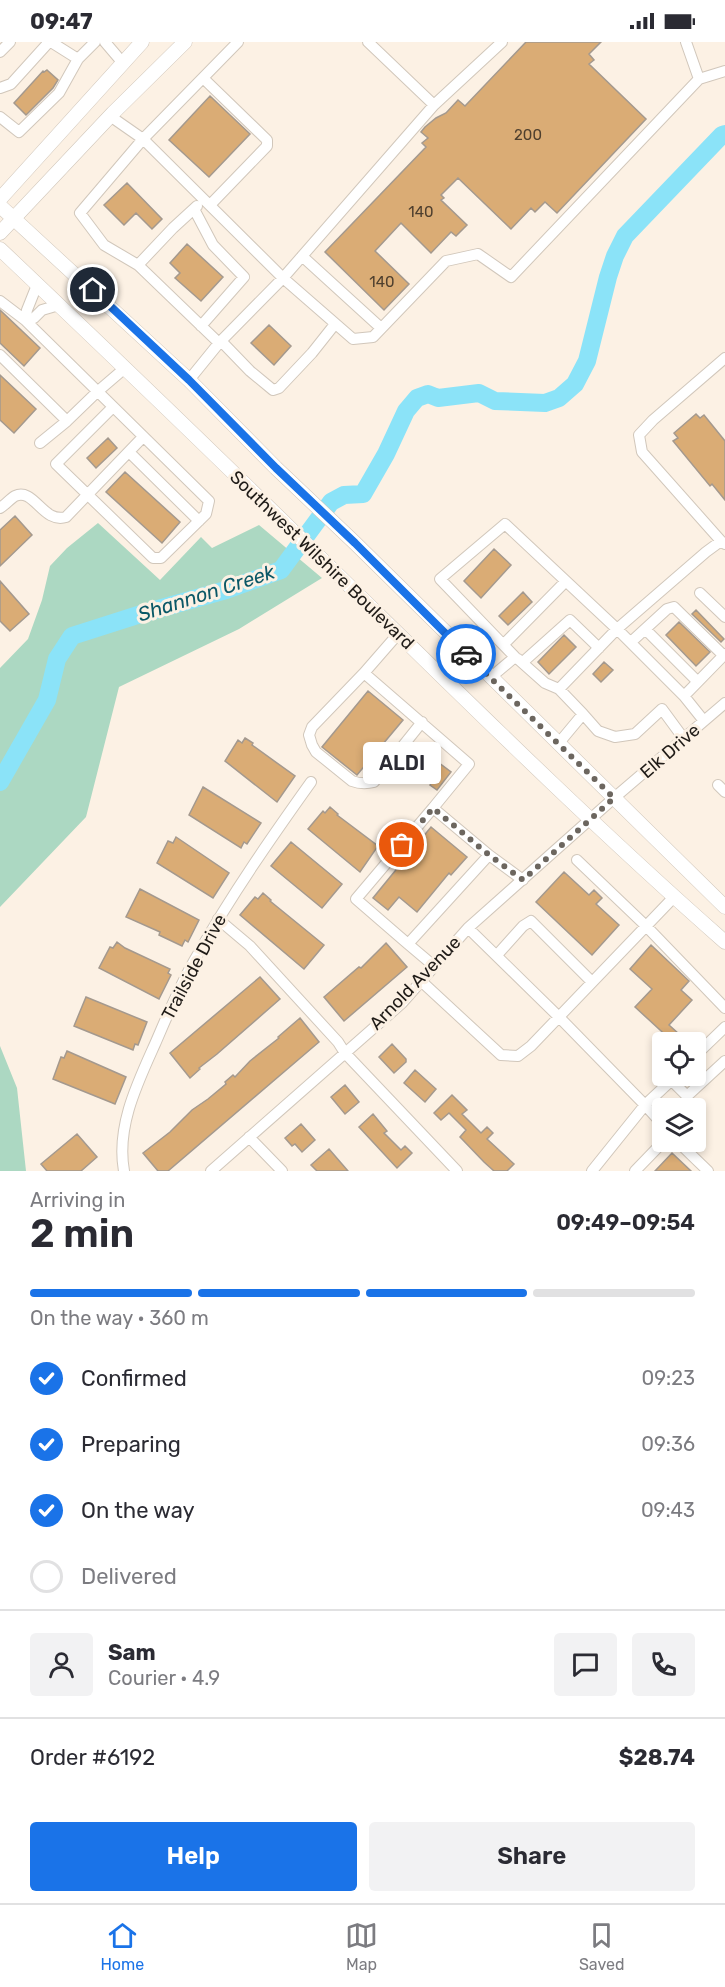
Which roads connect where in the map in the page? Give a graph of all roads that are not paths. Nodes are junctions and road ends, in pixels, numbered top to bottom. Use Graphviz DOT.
graph roads {
  1 [pos="10,42"];
  2 [pos="50,42"];
  3 [pos="95,42"];
  4 [pos="105,42"];
  5 [pos="142,42"];
  6 [pos="185,42"];
  7 [pos="238,42"];
  8 [pos="368,42"];
  9 [pos="502,42"];
  10 [pos="687,42"];
  11 [pos="0,52"];
  12 [pos="78,58"];
  13 [pos="122,62"];
  14 [pos="725,71"];
  15 [pos="203,78"];
  16 [pos="699,79"];
  17 [pos="0,88"];
  18 [pos="434,105"];
  19 [pos="110,116"];
  20 [pos="0,117"];
  21 [pos="143,139"];
  22 [pos="0,199"];
  23 [pos="207,202"];
  24 [pos="0,206"];
  25 [pos="194,209"];
  26 [pos="15,219"];
  27 [pos="0,233"];
  28 [pos="0,249"];
  29 [pos="302,256"];
  30 [pos="138,265"];
  31 [pos="283,278"];
  32 [pos="37,285"];
  33 [pos="0,301"];
  34 [pos="59,305"];
  35 [pos="25,320"];
  36 [pos="335,324"];
  37 [pos="201,326"];
  38 [pos="381,328"];
  39 [pos="220,342"];
  40 [pos="0,355"];
  41 [pos="725,358"];
  42 [pos="125,368"];
  43 [pos="189,380"];
  44 [pos="97,392"];
  45 [pos="113,407"];
  46 [pos="67,421"];
  47 [pos="143,437"];
  48 [pos="40,443"];
  49 [pos="129,452"];
  50 [pos="89,496"];
  51 [pos="0,508"];
  52 [pos="200,521"];
  53 [pos="723,543"];
  54 [pos="566,581"];
  55 [pos="700,593"];
  56 [pos="725,616"];
  57 [pos="645,628"];
  58 [pos="617,629"];
  59 [pos="398,634"];
  60 [pos="631,642"];
  61 [pos="504,644"];
  62 [pos="599,648"];
  63 [pos="724,655"];
  64 [pos="519,660"];
  65 [pos="364,673"];
  66 [pos="490,678"];
  67 [pos="697,681"];
  68 [pos="559,689"];
  69 [pos="684,696"];
  70 [pos="725,703"];
  71 [pos="583,714"];
  72 [pos="704,721"];
  73 [pos="422,722"];
  74 [pos="684,739"];
  75 [pos="558,744"];
  76 [pos="310,782"];
  77 [pos="614,798"];
  78 [pos="433,808"];
  79 [pos="592,819"];
  80 [pos="489,855"];
  81 [pos="577,860"];
  82 [pos="523,880"];
  83 [pos="674,897"];
  84 [pos="725,907"];
  85 [pos="218,920"];
  86 [pos="646,926"];
  87 [pos="468,928"];
  88 [pos="725,942"];
  89 [pos="408,944"];
  90 [pos="497,955"];
  91 [pos="434,966"];
  92 [pos="421,981"];
  93 [pos="592,982"];
  94 [pos="725,1008"];
  95 [pos="558,1016"];
  96 [pos="725,1027"];
  97 [pos="706,1045"];
  98 [pos="345,1053"];
  99 [pos="725,1061"];
  100 [pos="706,1078"];
  101 [pos="665,1086"];
  102 [pos="679,1086"];
  103 [pos="698,1086"];
  104 [pos="645,1105"];
  105 [pos="652,1113"];
  106 [pos="249,1137"];
  107 [pos="653,1152"];
  108 [pos="688,1152"];
  109 [pos="124,1171"];
  110 [pos="211,1171"];
  111 [pos="282,1171"];
  112 [pos="457,1171"];
  113 [pos="592,1171"];
  114 [pos="634,1171"];
  115 [pos="708,1171"];
  1 -- 11 [label="street"];
  2 -- 12 [label="street"];
  2 -- 17 [label="street"];
  3 -- 12 [label="street"];
  4 -- 13 [label="street"];
  5 -- 13 [label="main road"];
  6 -- 19 [label="main road"];
  7 -- 15 [label="street"];
  8 -- 18 [label="street"];
  9 -- 18 [label="street"];
  10 -- 16 [label="street"];
  12 -- 20 [label="street"];
  13 -- 22 [label="main road"];
  14 -- 16 [label="street"];
  15 -- 21 [label="street"];
  15 -- 23 [label="street"];
  16 -- 38 [label="street"];
  18 -- 29 [label="street"];
  19 -- 21 [label="street"];
  19 -- 26 [label="main road"];
  21 -- 23 [label="street"];
  21 -- 30 [label="street"];
  23 -- 25 [label="street"];
  23 -- 31 [label="street"];
  24 -- 26 [label="main road, Southwest Wilshire Boulevard"];
  25 -- 30 [label="street"];
  25 -- 37 [label="street"];
  26 -- 27 [label="main road"];
  26 -- 43 [label="main road, Southwest Wilshire Boulevard"];
  28 -- 32 [label="main road, Southwest Wilshire Boulevard"];
  29 -- 31 [label="street"];
  29 -- 38 [label="street"];
  30 -- 37 [label="street"];
  31 -- 36 [label="street"];
  31 -- 39 [label="street"];
  32 -- 34 [label="main road, Southwest Wilshire Boulevard"];
  32 -- 35 [label="street"];
  33 -- 35 [label="street"];
  34 -- 35 [label="street"];
  34 -- 42 [label="main road, Southwest Wilshire Boulevard"];
  35 -- 44 [label="street"];
  36 -- 38 [label="street"];
  36 -- 39 [label="street"];
  37 -- 39 [label="street"];
  39 -- 43 [label="street"];
  40 -- 46 [label="street"];
  41 -- 53 [label="street"];
  42 -- 44 [label="street"];
  42 -- 59 [label="main road, Southwest Wilshire Boulevard"];
  43 -- 66 [label="main road, Southwest Wilshire Boulevard"];
  44 -- 45 [label="street"];
  44 -- 46 [label="street"];
  45 -- 47 [label="street"];
  45 -- 50 [label="street"];
  46 -- 48 [label="street"];
  47 -- 49 [label="street"];
  47 -- 52 [label="street"];
  49 -- 50 [label="street"];
  49 -- 52 [label="street"];
  50 -- 51 [label="street"];
  50 -- 52 [label="street"];
  53 -- 58 [label="street"];
  54 -- 58 [label="street"];
  54 -- 61 [label="street"];
  54 -- 61 [label="street"];
  55 -- 56 [label="street"];
  57 -- 60 [label="street"];
  57 -- 63 [label="street"];
  57 -- 67 [label="street"];
  58 -- 60 [label="street"];
  58 -- 62 [label="street"];
  59 -- 65 [label="street"];
  59 -- 79 [label="main road, Southwest Wilshire Boulevard"];
  60 -- 69 [label="street"];
  61 -- 64 [label="street"];
  62 -- 64 [label="street"];
  62 -- 68 [label="street"];
  63 -- 67 [label="street"];
  64 -- 66 [label="street"];
  64 -- 68 [label="street"];
  65 -- 73 [label="street"];
  65 -- 73 [label="street"];
  66 -- 75 [label="main road, Southwest Wilshire Boulevard"];
  67 -- 69 [label="street"];
  68 -- 71 [label="street"];
  69 -- 72 [label="street"];
  70 -- 72 [label="street, Elk Drive"];
  71 -- 74 [label="street"];
  71 -- 75 [label="street"];
  72 -- 74 [label="street, Elk Drive"];
  73 -- 78 [label="street"];
  74 -- 77 [label="street, Elk Drive"];
  75 -- 77 [label="main road, Southwest Wilshire Boulevard"];
  76 -- 85 [label="street, Trailside Drive"];
  77 -- 79 [label="street, Elk Drive"];
  77 -- 84 [label="main road, Southwest Wilshire Boulevard"];
  78 -- 80 [label="street"];
  78 -- 89 [label="street"];
  79 -- 82 [label="street, Arnold Avenue"];
  79 -- 83 [label="main road, Southwest Wilshire Boulevard"];
  80 -- 82 [label="street"];
  80 -- 89 [label="street"];
  81 -- 86 [label="street"];
  82 -- 87 [label="street, Arnold Avenue"];
  83 -- 86 [label="street"];
  83 -- 88 [label="main road, Southwest Wilshire Boulevard"];
  85 -- 98 [label="street"];
  85 -- 109 [label="street, Trailside Drive"];
  86 -- 93 [label="street"];
  86 -- 94 [label="street"];
  87 -- 90 [label="street"];
  87 -- 91 [label="street, Arnold Avenue"];
  89 -- 91 [label="street"];
  90 -- 93 [label="street"];
  90 -- 95 [label="street"];
  91 -- 92 [label="street, Arnold Avenue"];
  92 -- 95 [label="street"];
  92 -- 98 [label="street, Arnold Avenue"];
  93 -- 95 [label="street"];
  95 -- 104 [label="street"];
  96 -- 97 [label="street"];
  98 -- 106 [label="street, Arnold Avenue"];
  98 -- 112 [label="street"];
  99 -- 100 [label="street"];
  101 -- 104 [label="street"];
  102 -- 103 [label="street"];
  104 -- 105 [label="street"];
  104 -- 113 [label="street"];
  106 -- 110 [label="street, Arnold Avenue"];
  106 -- 111 [label="street"];
  107 -- 114 [label="street"];
  108 -- 115 [label="street"];
}
